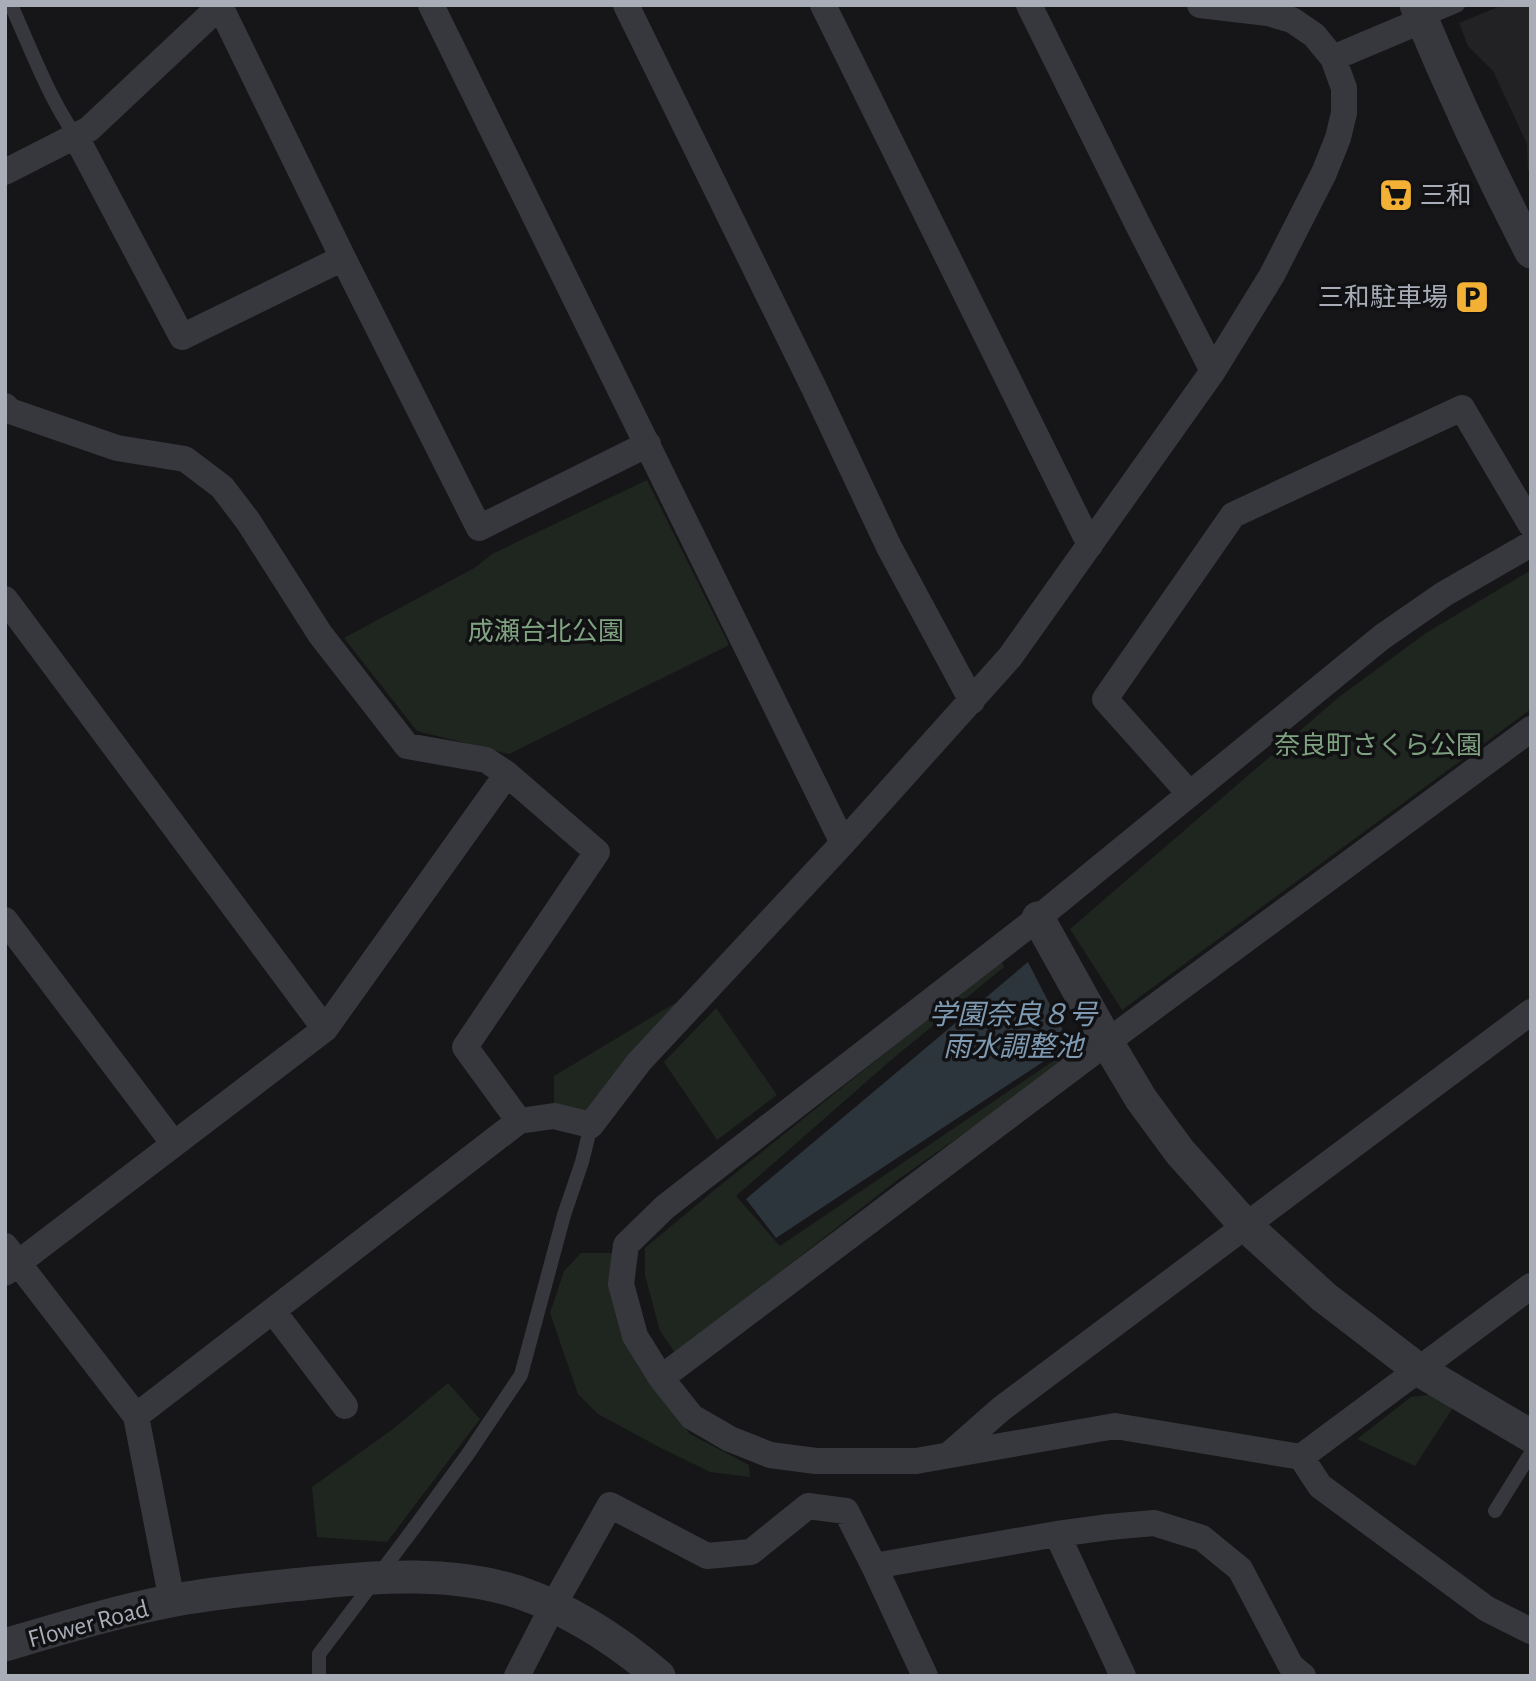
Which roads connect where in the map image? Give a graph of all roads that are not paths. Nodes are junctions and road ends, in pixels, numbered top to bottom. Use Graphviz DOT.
graph roads {
  1 [pos="11,5"];
  2 [pos="431,5"];
  3 [pos="626,5"];
  4 [pos="823,5"];
  5 [pos="1030,5"];
  6 [pos="1200,5"];
  7 [pos="1458,5"];
  8 [pos="215,8"];
  9 [pos="1420,13"];
  10 [pos="1334,58"];
  11 [pos="75,135"];
  12 [pos="5,172"];
  13 [pos="1531,252"];
  14 [pos="343,258"];
  15 [pos="1213,371"];
  16 [pos="7,410"];
  17 [pos="648,444"];
  18 [pos="1531,525"];
  19 [pos="1531,544"];
  20 [pos="1090,545"];
  21 [pos="5,599"];
  22 [pos="972,701"];
  23 [pos="1531,729"];
  24 [pos="508,774"];
  25 [pos="1189,793"];
  26 [pos="843,842"];
  27 [pos="1038,918"];
  28 [pos="5,920"];
  29 [pos="1531,1012"];
  30 [pos="325,1029"];
  31 [pos="1107,1042"];
  32 [pos="519,1121"];
  33 [pos="591,1125"];
  34 [pos="174,1144"];
  35 [pos="1246,1226"];
  36 [pos="9,1261"];
  37 [pos="1531,1286"];
  38 [pos="273,1311"];
  39 [pos="1419,1370"];
  40 [pos="661,1378"];
  41 [pos="345,1406"];
  42 [pos="136,1416"];
  43 [pos="1531,1436"];
  44 [pos="1531,1453"];
  45 [pos="950,1454"];
  46 [pos="1301,1457"];
  47 [pos="1495,1511"];
  48 [pos="1057,1534"];
  49 [pos="874,1566"];
  50 [pos="172,1601"];
  51 [pos="553,1606"];
  52 [pos="1531,1631"];
  53 [pos="5,1645"];
  54 [pos="319,1676"];
  55 [pos="517,1676"];
  56 [pos="659,1676"];
  57 [pos="925,1676"];
  58 [pos="1123,1676"];
  59 [pos="1303,1676"];
  1 -- 11 [label="lane"];
  2 -- 17 [label="street"];
  3 -- 22 [label="street"];
  4 -- 20 [label="street"];
  5 -- 15 [label="street"];
  6 -- 10 [label="street"];
  7 -- 9 [label="lane"];
  8 -- 11 [label="street"];
  8 -- 14 [label="street"];
  9 -- 10 [label="street"];
  9 -- 13 [label="street"];
  10 -- 15 [label="street"];
  11 -- 12 [label="street"];
  11 -- 14 [label="street"];
  14 -- 17 [label="street"];
  15 -- 20 [label="street"];
  16 -- 24 [label="street"];
  17 -- 26 [label="street"];
  18 -- 25 [label="street"];
  19 -- 25 [label="street"];
  20 -- 22 [label="street"];
  21 -- 30 [label="street"];
  22 -- 26 [label="street"];
  23 -- 31 [label="street"];
  24 -- 30 [label="street"];
  24 -- 32 [label="street"];
  25 -- 27 [label="street"];
  26 -- 33 [label="street"];
  27 -- 31 [label="street"];
  27 -- 40 [label="street"];
  28 -- 34 [label="street"];
  29 -- 35 [label="street"];
  30 -- 34 [label="street"];
  31 -- 35 [label="street"];
  31 -- 40 [label="street"];
  32 -- 33 [label="street"];
  32 -- 38 [label="street"];
  33 -- 54 [label="lane, bridge"];
  34 -- 36 [label="street"];
  35 -- 39 [label="street"];
  35 -- 45 [label="street"];
  36 -- 42 [label="street"];
  37 -- 39 [label="street"];
  38 -- 41 [label="street"];
  38 -- 42 [label="street"];
  39 -- 43 [label="street"];
  39 -- 46 [label="street"];
  40 -- 45 [label="street"];
  42 -- 50 [label="street"];
  44 -- 47 [label="lane"];
  45 -- 46 [label="street"];
  46 -- 52 [label="street"];
  48 -- 49 [label="street"];
  48 -- 58 [label="street"];
  48 -- 59 [label="street"];
  49 -- 51 [label="street"];
  49 -- 57 [label="street"];
  50 -- 51 [label="street, Flower Road"];
  50 -- 53 [label="street, Flower Road"];
  51 -- 55 [label="street"];
  51 -- 56 [label="street, Flower Road"];
}
